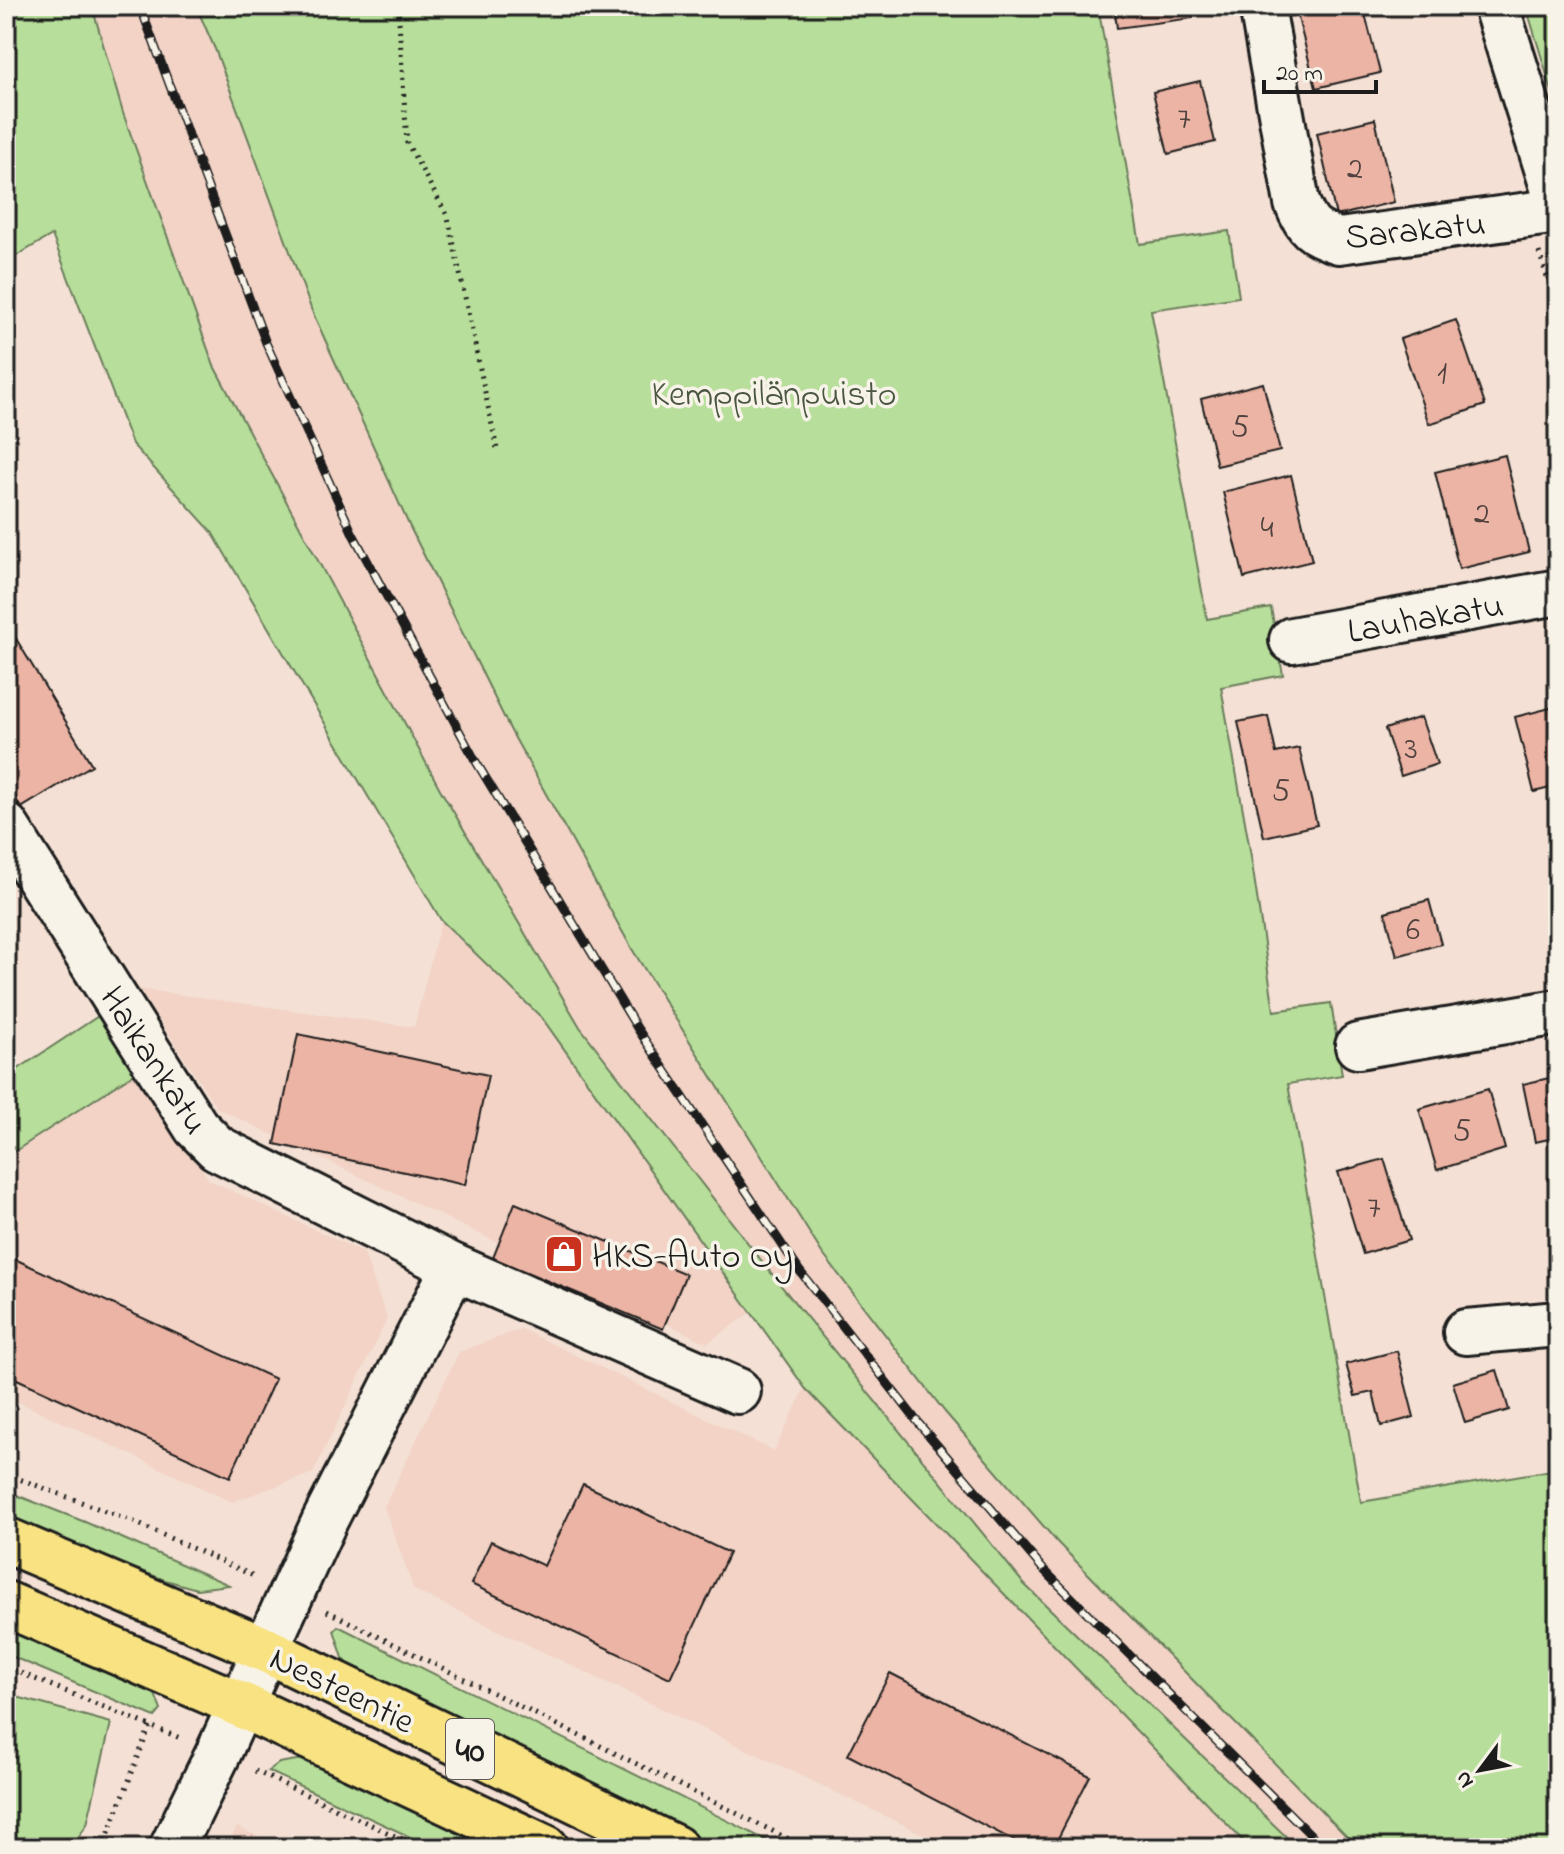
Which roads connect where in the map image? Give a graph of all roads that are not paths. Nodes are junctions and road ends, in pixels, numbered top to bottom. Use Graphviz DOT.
graph roads {
  1 [pos="1262,6"];
  2 [pos="1496,6"];
  3 [pos="1558,203"];
  4 [pos="1558,211"];
  5 [pos="1558,592"];
  6 [pos="1292,640"];
  7 [pos="6,826"];
  8 [pos="1558,1012"];
  9 [pos="1358,1046"];
  10 [pos="454,1267"];
  11 [pos="1558,1324"];
  12 [pos="1466,1332"];
  13 [pos="738,1391"];
  14 [pos="6,1540"];
  15 [pos="6,1604"];
  16 [pos="266,1650"];
  17 [pos="241,1705"];
  18 [pos="172,1848"];
  19 [pos="546,1848"];
  20 [pos="675,1848"];
  1 -- 4 [label="street, Sarakatu"];
  2 -- 3 [label="street"];
  5 -- 6 [label="street, Lauhakatu"];
  7 -- 10 [label="street, Haikankatu"];
  8 -- 9 [label="street"];
  10 -- 13 [label="street, Haikankatu"];
  10 -- 16 [label="street"];
  11 -- 12 [label="street"];
  14 -- 16 [label="main road, Nesteentie / 40"];
  15 -- 17 [label="main road, Nesteentie / 40"];
  16 -- 17 [label="street"];
  16 -- 20 [label="main road, Nesteentie / 40"];
  17 -- 18 [label="street"];
  17 -- 19 [label="main road, Nesteentie / 40"];
}
